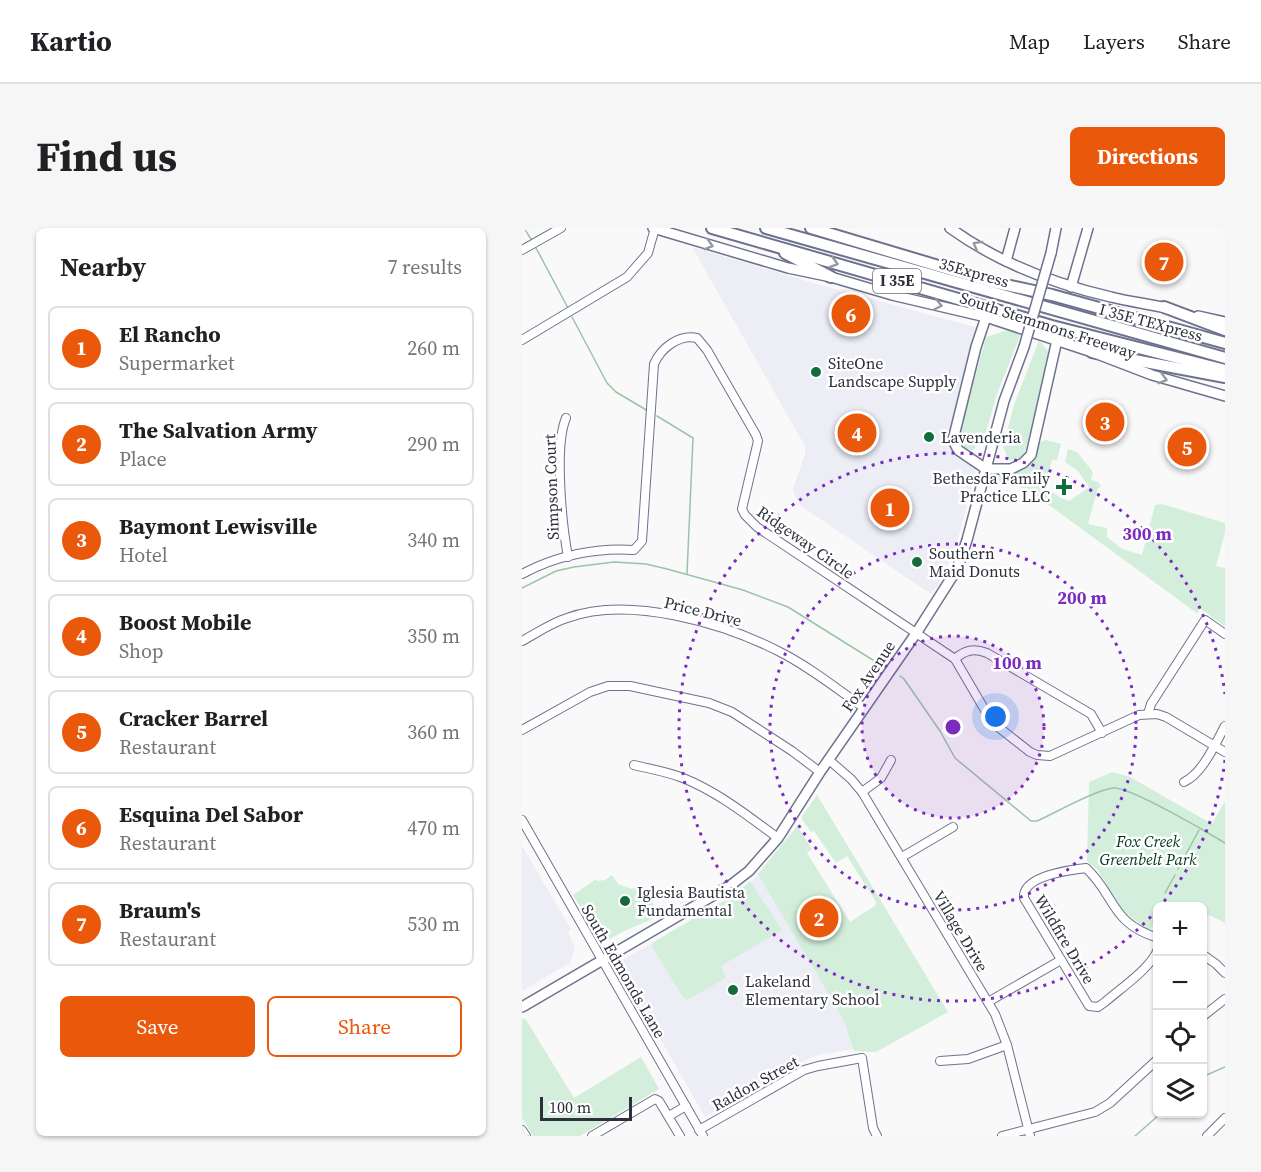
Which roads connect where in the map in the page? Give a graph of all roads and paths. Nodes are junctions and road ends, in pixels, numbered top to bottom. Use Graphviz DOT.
graph roads {
  1 [pos="561,228"];
  2 [pos="654,228"];
  3 [pos="712,228"];
  4 [pos="766,228"];
  5 [pos="811,228"];
  6 [pos="950,228"];
  7 [pos="1015,228"];
  8 [pos="1056,228"];
  9 [pos="1088,228"];
  10 [pos="778,248"];
  11 [pos="522,250"];
  12 [pos="1006,261"];
  13 [pos="831,277"];
  14 [pos="1071,287"];
  15 [pos="1164,307"];
  16 [pos="1070,315"];
  17 [pos="986,316"];
  18 [pos="1225,322"];
  19 [pos="1225,330"];
  20 [pos="522,340"];
  21 [pos="1057,340"];
  22 [pos="1225,343"];
  23 [pos="1092,352"];
  24 [pos="1225,358"];
  25 [pos="1225,370"];
  26 [pos="1225,377"];
  27 [pos="1225,396"];
  28 [pos="567,418"];
  29 [pos="990,452"];
  30 [pos="967,457"];
  31 [pos="986,469"];
  32 [pos="1011,469"];
  33 [pos="568,557"];
  34 [pos="522,574"];
  35 [pos="917,632"];
  36 [pos="1225,634"];
  37 [pos="522,641"];
  38 [pos="955,658"];
  39 [pos="864,708"];
  40 [pos="1148,714"];
  41 [pos="1225,726"];
  42 [pos="522,730"];
  43 [pos="1102,733"];
  44 [pos="1214,746"];
  45 [pos="1225,752"];
  46 [pos="829,760"];
  47 [pos="891,760"];
  48 [pos="634,765"];
  49 [pos="820,772"];
  50 [pos="1184,782"];
  51 [pos="862,792"];
  52 [pos="522,820"];
  53 [pos="953,827"];
  54 [pos="778,838"];
  55 [pos="902,857"];
  56 [pos="1153,937"];
  57 [pos="1155,956"];
  58 [pos="1206,956"];
  59 [pos="1061,960"];
  60 [pos="602,961"];
  61 [pos="1225,974"];
  62 [pos="1225,999"];
  63 [pos="988,1002"];
  64 [pos="522,1007"];
  65 [pos="1207,1014"];
  66 [pos="1007,1045"];
  67 [pos="940,1061"];
  68 [pos="1153,1064"];
  69 [pos="686,1106"];
  70 [pos="669,1116"];
  71 [pos="1225,1118"];
  72 [pos="522,1130"];
  73 [pos="701,1133"];
  74 [pos="1029,1133"];
  75 [pos="526,1136"];
  76 [pos="592,1136"];
  77 [pos="680,1136"];
  78 [pos="877,1136"];
  79 [pos="1002,1136"];
  80 [pos="1207,1136"];
  1 -- 11 [label="street"];
  2 -- 13 [label="main road, South Stemmons Freeway, one-way"];
  2 -- 20 [label="street"];
  3 -- 10 [label="highway, South Stemmons Freeway / I 35E"];
  4 -- 16 [label="highway, 35Express"];
  5 -- 22 [label="highway, South Stemmons Freeway / I 35E"];
  12 -- 6 [label="main road, one-way"];
  7 -- 12 [label="main road"];
  8 -- 29 [label="main road, Fox Avenue, bridge"];
  9 -- 14 [label="main road"];
  10 -- 13 [label="highway"];
  10 -- 25 [label="highway, South Stemmons Freeway / I 35E, one-way"];
  12 -- 14 [label="main road"];
  13 -- 17 [label="main road, South Stemmons Freeway, one-way"];
  14 -- 15 [label="main road"];
  15 -- 18 [label="main road"];
  15 -- 19 [label="highway"];
  16 -- 24 [label="highway, I 35E TEXpress"];
  17 -- 21 [label="main road, South Stemmons Freeway"];
  17 -- 30 [label="main road"];
  21 -- 23 [label="main road, South Stemmons Freeway"];
  21 -- 32 [label="main road"];
  23 -- 26 [label="highway"];
  23 -- 27 [label="main road, South Stemmons Freeway, one-way"];
  28 -- 33 [label="street, Simpson Court"];
  29 -- 30 [label="main road"];
  29 -- 31 [label="main road, Fox Avenue"];
  29 -- 32 [label="main road"];
  30 -- 31 [label="main road"];
  31 -- 32 [label="main road"];
  31 -- 35 [label="main road, Fox Avenue"];
  33 -- 34 [label="street"];
  33 -- 35 [label="street, Ridgeway Circle"];
  35 -- 38 [label="street"];
  35 -- 39 [label="main road, Fox Avenue"];
  36 -- 40 [label="street"];
  37 -- 39 [label="street, Price Drive"];
  38 -- 43 [label="street"];
  38 -- 43 [label="street"];
  39 -- 46 [label="main road, Fox Avenue"];
  40 -- 43 [label="street"];
  40 -- 44 [label="street"];
  41 -- 44 [label="street"];
  42 -- 49 [label="street"];
  44 -- 45 [label="street"];
  44 -- 50 [label="street"];
  46 -- 49 [label="main road, Fox Avenue"];
  46 -- 51 [label="street, Village Drive"];
  47 -- 51 [label="street"];
  48 -- 54 [label="street"];
  49 -- 54 [label="main road, Fox Avenue"];
  51 -- 55 [label="street, Village Drive"];
  52 -- 60 [label="street, South Edmonds Lane"];
  53 -- 55 [label="street"];
  54 -- 60 [label="main road, Fox Avenue"];
  55 -- 63 [label="street, Village Drive"];
  56 -- 59 [label="street, Wildfire Drive"];
  57 -- 59 [label="street, Wildfire Drive"];
  58 -- 61 [label="street"];
  59 -- 63 [label="street"];
  60 -- 64 [label="main road, Fox Avenue"];
  60 -- 69 [label="street, South Edmonds Lane"];
  62 -- 65 [label="street"];
  63 -- 66 [label="street, Village Drive"];
  66 -- 67 [label="street"];
  66 -- 74 [label="street, Village Drive"];
  68 -- 74 [label="street"];
  69 -- 70 [label="street"];
  69 -- 73 [label="street, South Edmonds Lane"];
  70 -- 76 [label="street"];
  70 -- 77 [label="street"];
  71 -- 80 [label="street"];
  72 -- 75 [label="street"];
  73 -- 78 [label="street, Raldon Street"];
  74 -- 79 [label="street"];
}
